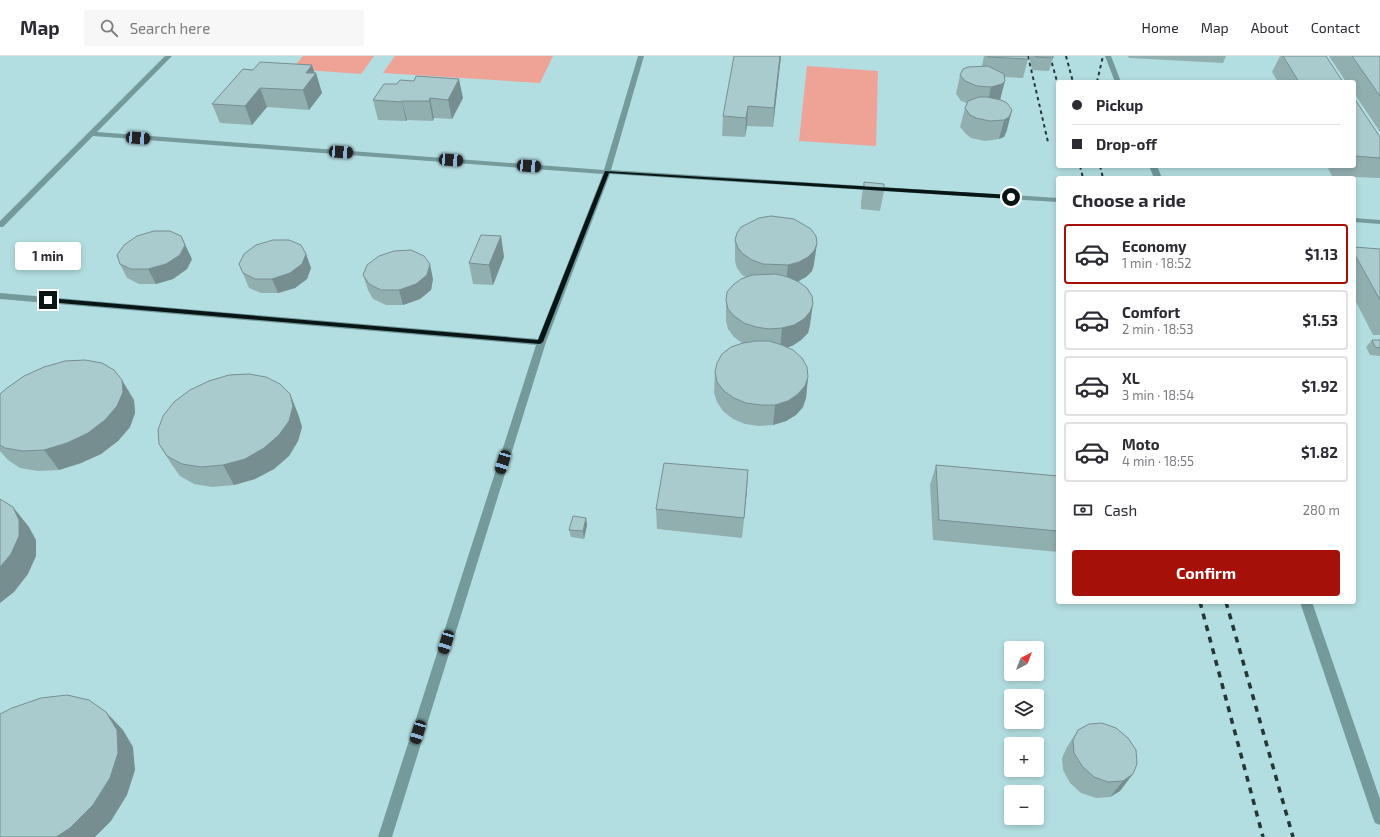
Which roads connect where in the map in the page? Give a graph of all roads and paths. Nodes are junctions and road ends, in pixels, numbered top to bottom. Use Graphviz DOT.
graph roads {
  1 [pos="169,56"];
  2 [pos="641,56"];
  3 [pos="1108,56"];
  4 [pos="1117,80"];
  5 [pos="91,134"];
  6 [pos="607,172"];
  7 [pos="1056,200"];
  8 [pos="1356,220"];
  9 [pos="1380,222"];
  10 [pos="0,225"];
  11 [pos="0,296"];
  12 [pos="540,342"];
  13 [pos="1307,604"];
  14 [pos="1380,818"];
  15 [pos="385,837"];
  1 -- 5 [label="lane"];
  2 -- 6 [label="lane"];
  3 -- 4 [label="lane"];
  5 -- 6 [label="lane"];
  5 -- 10 [label="lane"];
  6 -- 7 [label="lane"];
  6 -- 12 [label="lane"];
  8 -- 9 [label="lane"];
  11 -- 12 [label="lane"];
  12 -- 15 [label="lane"];
  13 -- 14 [label="lane"];
}
